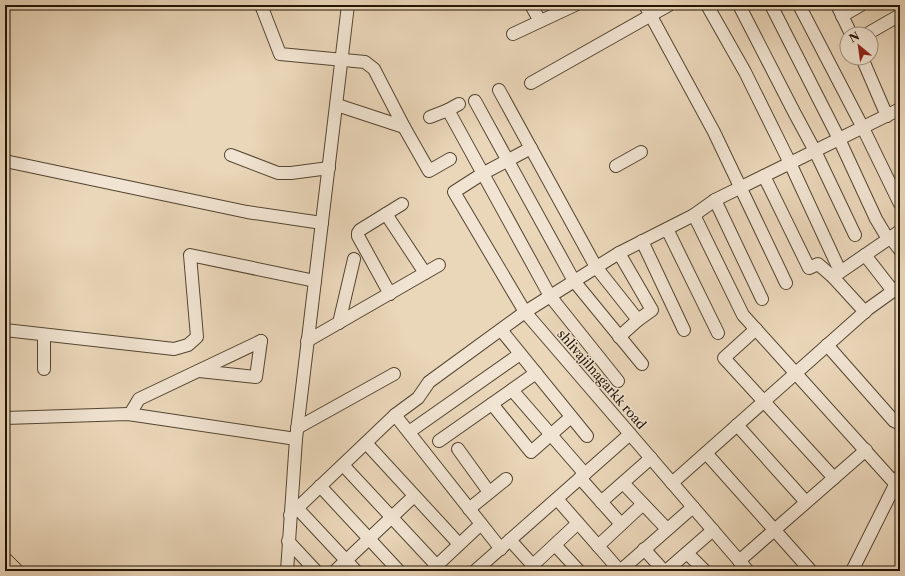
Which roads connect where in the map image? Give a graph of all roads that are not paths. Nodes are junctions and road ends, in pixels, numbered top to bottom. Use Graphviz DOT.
graph roads {
  1 [pos="261,5"];
  2 [pos="348,5"];
  3 [pos="531,5"];
  4 [pos="575,5"];
  5 [pos="669,5"];
  6 [pos="707,5"];
  7 [pos="739,5"];
  8 [pos="771,5"];
  9 [pos="799,5"];
  10 [pos="861,5"];
  11 [pos="647,10"];
  12 [pos="839,10"];
  13 [pos="900,15"];
  14 [pos="540,21"];
  15 [pos="847,26"];
  16 [pos="879,27"];
  17 [pos="513,34"];
  18 [pos="343,60"];
  19 [pos="866,66"];
  20 [pos="531,83"];
  21 [pos="499,90"];
  22 [pos="475,102"];
  23 [pos="337,105"];
  24 [pos="900,110"];
  25 [pos="888,116"];
  26 [pos="430,117"];
  27 [pos="404,127"];
  28 [pos="863,128"];
  29 [pos="839,139"];
  30 [pos="531,148"];
  31 [pos="815,151"];
  32 [pos="641,152"];
  33 [pos="231,155"];
  34 [pos="450,159"];
  35 [pos="5,161"];
  36 [pos="508,161"];
  37 [pos="790,163"];
  38 [pos="616,166"];
  39 [pos="329,168"];
  40 [pos="482,174"];
  41 [pos="764,176"];
  42 [pos="740,188"];
  43 [pos="715,200"];
  44 [pos="402,204"];
  45 [pos="900,204"];
  46 [pos="386,214"];
  47 [pos="694,215"];
  48 [pos="322,223"];
  49 [pos="667,228"];
  50 [pos="854,235"];
  51 [pos="893,236"];
  52 [pos="642,241"];
  53 [pos="900,250"];
  54 [pos="619,254"];
  55 [pos="865,255"];
  56 [pos="354,259"];
  57 [pos="439,265"];
  58 [pos="596,268"];
  59 [pos="425,273"];
  60 [pos="837,274"];
  61 [pos="315,281"];
  62 [pos="574,281"];
  63 [pos="786,283"];
  64 [pos="896,288"];
  65 [pos="390,294"];
  66 [pos="550,296"];
  67 [pos="762,299"];
  68 [pos="526,312"];
  69 [pos="865,312"];
  70 [pos="638,320"];
  71 [pos="339,323"];
  72 [pos="756,329"];
  73 [pos="5,330"];
  74 [pos="501,330"];
  75 [pos="684,330"];
  76 [pos="718,333"];
  77 [pos="44,335"];
  78 [pos="619,337"];
  79 [pos="307,342"];
  80 [pos="827,345"];
  81 [pos="520,354"];
  82 [pos="642,364"];
  83 [pos="44,369"];
  84 [pos="199,371"];
  85 [pos="536,373"];
  86 [pos="796,373"];
  87 [pos="394,374"];
  88 [pos="618,380"];
  89 [pos="512,390"];
  90 [pos="764,401"];
  91 [pos="492,404"];
  92 [pos="130,414"];
  93 [pos="395,416"];
  94 [pos="571,417"];
  95 [pos="5,418"];
  96 [pos="900,424"];
  97 [pos="737,425"];
  98 [pos="408,432"];
  99 [pos="296,433"];
  100 [pos="630,434"];
  101 [pos="551,435"];
  102 [pos="587,436"];
  103 [pos="439,440"];
  104 [pos="366,443"];
  105 [pos="458,449"];
  106 [pos="866,450"];
  107 [pos="706,453"];
  108 [pos="651,458"];
  109 [pos="343,465"];
  110 [pos="582,476"];
  111 [pos="834,478"];
  112 [pos="506,479"];
  113 [pos="623,483"];
  114 [pos="672,483"];
  115 [pos="899,485"];
  116 [pos="320,486"];
  117 [pos="489,492"];
  118 [pos="414,496"];
  119 [pos="557,499"];
  120 [pos="601,502"];
  121 [pos="806,502"];
  122 [pos="643,504"];
  123 [pos="692,507"];
  124 [pos="469,509"];
  125 [pos="293,512"];
  126 [pos="392,518"];
  127 [pos="578,523"];
  128 [pos="481,524"];
  129 [pos="621,524"];
  130 [pos="667,529"];
  131 [pos="775,529"];
  132 [pos="713,530"];
  133 [pos="369,539"];
  134 [pos="510,540"];
  135 [pos="288,541"];
  136 [pos="459,544"];
  137 [pos="555,545"];
  138 [pos="598,546"];
  139 [pos="500,549"];
  140 [pos="644,549"];
  141 [pos="687,553"];
  142 [pos="5,560"];
  143 [pos="346,560"];
  144 [pos="739,561"];
  145 [pos="489,567"];
  146 [pos="434,568"];
  147 [pos="535,568"];
  148 [pos="575,570"];
  149 [pos="16,571"];
  150 [pos="287,571"];
  151 [pos="316,571"];
  152 [pos="335,571"];
  153 [pos="356,571"];
  154 [pos="399,571"];
  155 [pos="475,571"];
  156 [pos="620,571"];
  157 [pos="665,571"];
  158 [pos="705,571"];
  159 [pos="748,571"];
  160 [pos="811,571"];
  161 [pos="852,571"];
  162 [pos="861,571"];
  1 -- 18 [label="street"];
  2 -- 18 [label="street"];
  3 -- 14 [label="street"];
  4 -- 14 [label="street"];
  5 -- 11 [label="street"];
  6 -- 37 [label="street"];
  7 -- 31 [label="street"];
  8 -- 29 [label="street"];
  9 -- 28 [label="street"];
  10 -- 12 [label="street"];
  11 -- 20 [label="street"];
  11 -- 42 [label="street"];
  12 -- 15 [label="street"];
  13 -- 16 [label="street"];
  14 -- 17 [label="street"];
  18 -- 23 [label="street"];
  18 -- 27 [label="street"];
  19 -- 25 [label="street"];
  21 -- 30 [label="street"];
  22 -- 36 [label="street"];
  23 -- 27 [label="street"];
  23 -- 39 [label="street"];
  24 -- 25 [label="street"];
  25 -- 28 [label="street"];
  26 -- 40 [label="street"];
  27 -- 34 [label="street"];
  28 -- 29 [label="street"];
  28 -- 45 [label="street"];
  29 -- 31 [label="street"];
  29 -- 51 [label="street"];
  30 -- 36 [label="street"];
  30 -- 58 [label="street"];
  31 -- 37 [label="street"];
  31 -- 50 [label="street"];
  32 -- 38 [label="street"];
  33 -- 39 [label="street"];
  35 -- 48 [label="street"];
  36 -- 40 [label="street"];
  36 -- 62 [label="street"];
  37 -- 41 [label="street"];
  37 -- 60 [label="street"];
  39 -- 48 [label="street"];
  40 -- 66 [label="street"];
  40 -- 68 [label="street, shlivajilnagarkk road"];
  41 -- 42 [label="street"];
  41 -- 60 [label="street"];
  42 -- 43 [label="street"];
  42 -- 63 [label="street"];
  43 -- 47 [label="street"];
  43 -- 67 [label="street"];
  44 -- 46 [label="street"];
  46 -- 59 [label="street"];
  46 -- 65 [label="street"];
  47 -- 49 [label="street"];
  47 -- 72 [label="street"];
  48 -- 61 [label="street"];
  49 -- 52 [label="street"];
  49 -- 76 [label="street"];
  51 -- 53 [label="street"];
  51 -- 55 [label="street"];
  52 -- 54 [label="street"];
  52 -- 75 [label="street"];
  54 -- 58 [label="street"];
  54 -- 70 [label="street"];
  55 -- 60 [label="street"];
  55 -- 64 [label="street"];
  56 -- 71 [label="street"];
  57 -- 59 [label="street"];
  58 -- 62 [label="street"];
  58 -- 70 [label="street"];
  59 -- 65 [label="street"];
  60 -- 69 [label="street"];
  61 -- 77 [label="street"];
  61 -- 79 [label="street"];
  62 -- 66 [label="street"];
  62 -- 78 [label="street"];
  64 -- 69 [label="street"];
  65 -- 71 [label="street"];
  66 -- 68 [label="street"];
  66 -- 88 [label="street"];
  68 -- 74 [label="street"];
  68 -- 100 [label="street, shlivajilnagarkk road"];
  69 -- 80 [label="street"];
  70 -- 78 [label="street"];
  71 -- 79 [label="street"];
  72 -- 86 [label="street"];
  72 -- 90 [label="street"];
  73 -- 77 [label="street"];
  74 -- 81 [label="street"];
  74 -- 93 [label="street"];
  77 -- 83 [label="street"];
  78 -- 82 [label="street"];
  79 -- 99 [label="street"];
  80 -- 86 [label="street"];
  80 -- 96 [label="street"];
  81 -- 85 [label="street"];
  81 -- 98 [label="street"];
  84 -- 84 [label="street"];
  84 -- 92 [label="street"];
  85 -- 89 [label="street"];
  85 -- 94 [label="street"];
  86 -- 90 [label="street"];
  86 -- 106 [label="street"];
  87 -- 99 [label="street"];
  89 -- 91 [label="street"];
  89 -- 101 [label="street"];
  90 -- 97 [label="street"];
  90 -- 111 [label="street"];
  91 -- 101 [label="street"];
  91 -- 103 [label="street"];
  92 -- 95 [label="street"];
  92 -- 99 [label="street"];
  93 -- 98 [label="street"];
  93 -- 104 [label="street"];
  94 -- 101 [label="street"];
  94 -- 102 [label="street"];
  97 -- 107 [label="street"];
  97 -- 121 [label="street"];
  98 -- 124 [label="street"];
  99 -- 125 [label="street"];
  100 -- 108 [label="street, shlivajilnagarkk road"];
  100 -- 110 [label="street"];
  101 -- 110 [label="street"];
  104 -- 109 [label="street"];
  104 -- 118 [label="street"];
  105 -- 117 [label="street"];
  106 -- 111 [label="street"];
  106 -- 115 [label="street"];
  107 -- 114 [label="street"];
  107 -- 131 [label="street"];
  108 -- 113 [label="street"];
  108 -- 114 [label="street, shlivajilnagarkk road"];
  109 -- 116 [label="street"];
  109 -- 126 [label="street"];
  110 -- 119 [label="street"];
  110 -- 120 [label="street"];
  111 -- 121 [label="street"];
  112 -- 117 [label="street"];
  113 -- 120 [label="street"];
  113 -- 122 [label="street"];
  114 -- 123 [label="street, shlivajilnagarkk road"];
  115 -- 161 [label="street"];
  115 -- 162 [label="street"];
  116 -- 125 [label="street"];
  116 -- 133 [label="street"];
  117 -- 124 [label="street"];
  118 -- 126 [label="street"];
  118 -- 136 [label="street"];
  119 -- 127 [label="street"];
  119 -- 134 [label="street"];
  120 -- 129 [label="street"];
  121 -- 131 [label="street"];
  122 -- 129 [label="street"];
  122 -- 130 [label="street"];
  123 -- 130 [label="street"];
  123 -- 132 [label="street, shlivajilnagarkk road"];
  124 -- 128 [label="street"];
  125 -- 135 [label="street"];
  125 -- 143 [label="street"];
  126 -- 133 [label="street"];
  126 -- 146 [label="street"];
  127 -- 137 [label="street"];
  127 -- 138 [label="street"];
  128 -- 136 [label="street"];
  128 -- 139 [label="street"];
  129 -- 138 [label="street"];
  130 -- 140 [label="street"];
  131 -- 144 [label="street"];
  131 -- 160 [label="street"];
  132 -- 141 [label="street"];
  132 -- 144 [label="street, shlivajilnagarkk road"];
  133 -- 143 [label="street"];
  133 -- 154 [label="street"];
  134 -- 139 [label="street"];
  134 -- 147 [label="street"];
  135 -- 150 [label="street"];
  135 -- 151 [label="street"];
  136 -- 146 [label="street"];
  137 -- 147 [label="street"];
  137 -- 148 [label="street"];
  138 -- 156 [label="street"];
  139 -- 145 [label="street"];
  140 -- 156 [label="street"];
  140 -- 157 [label="street"];
  141 -- 157 [label="street"];
  141 -- 158 [label="street"];
  142 -- 149 [label="main road"];
  143 -- 152 [label="street"];
  143 -- 153 [label="street"];
  144 -- 159 [label="street, shlivajilnagarkk road"];
  145 -- 155 [label="street"];
}
